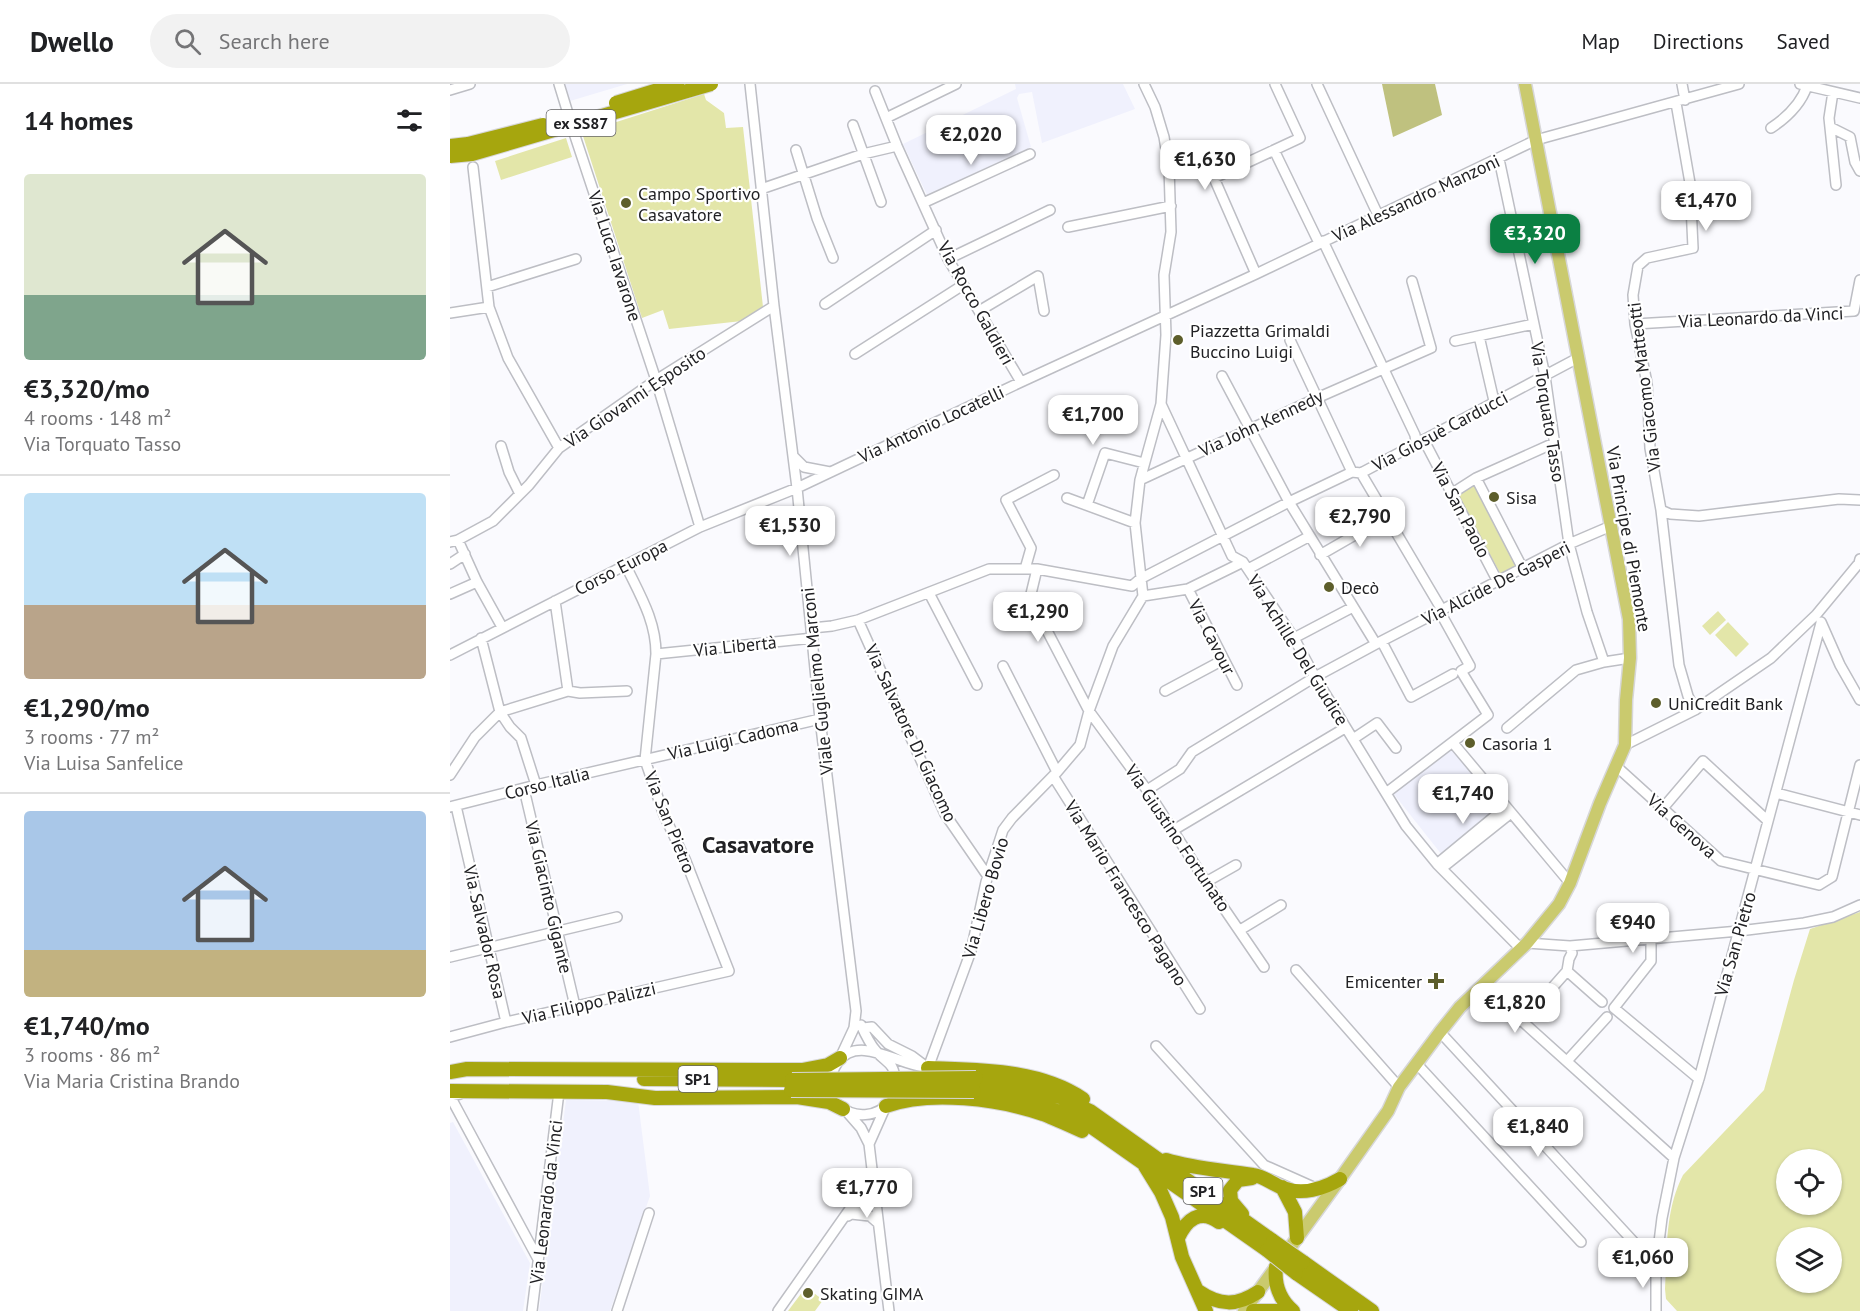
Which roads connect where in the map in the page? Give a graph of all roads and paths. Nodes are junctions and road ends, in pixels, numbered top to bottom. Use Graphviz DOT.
graph roads {
  1 [pos="470,84"];
  2 [pos="560,84"];
  3 [pos="677,84"];
  4 [pos="711,84"];
  5 [pos="750,84"];
  6 [pos="956,84"];
  7 [pos="1144,84"];
  8 [pos="1275,84"];
  9 [pos="1317,84"];
  10 [pos="1525,84"];
  11 [pos="1682,84"];
  12 [pos="1739,84"];
  13 [pos="1804,85"];
  14 [pos="450,90"];
  15 [pos="875,91"];
  16 [pos="1833,92"];
  17 [pos="1860,98"];
  18 [pos="1680,102"];
  19 [pos="886,118"];
  20 [pos="853,125"];
  21 [pos="1830,127"];
  22 [pos="1771,128"];
  23 [pos="1536,140"];
  24 [pos="450,146"];
  25 [pos="897,146"];
  26 [pos="796,150"];
  27 [pos="1274,150"];
  28 [pos="863,154"];
  29 [pos="1030,154"];
  30 [pos="450,156"];
  31 [pos="1499,159"];
  32 [pos="473,167"];
  33 [pos="1860,171"];
  34 [pos="803,175"];
  35 [pos="1836,185"];
  36 [pos="761,189"];
  37 [pos="882,202"];
  38 [pos="923,203"];
  39 [pos="1171,206"];
  40 [pos="1050,210"];
  41 [pos="1378,215"];
  42 [pos="1068,227"];
  43 [pos="936,230"];
  44 [pos="1321,242"];
  45 [pos="833,258"];
  46 [pos="576,259"];
  47 [pos="948,259"];
  48 [pos="1256,274"];
  49 [pos="1860,280"];
  50 [pos="1412,282"];
  51 [pos="963,285"];
  52 [pos="488,287"];
  53 [pos="825,304"];
  54 [pos="774,306"];
  55 [pos="489,307"];
  56 [pos="979,311"];
  57 [pos="1044,311"];
  58 [pos="450,313"];
  59 [pos="1165,316"];
  60 [pos="1534,324"];
  61 [pos="1635,324"];
  62 [pos="1479,336"];
  63 [pos="1290,340"];
  64 [pos="1455,341"];
  65 [pos="855,354"];
  66 [pos="1576,358"];
  67 [pos="1384,368"];
  68 [pos="1222,376"];
  69 [pos="1545,376"];
  70 [pos="656,380"];
  71 [pos="1021,382"];
  72 [pos="1317,398"];
  73 [pos="1494,401"];
  74 [pos="1161,404"];
  75 [pos="1248,429"];
  76 [pos="1418,441"];
  77 [pos="1554,442"];
  78 [pos="501,446"];
  79 [pos="559,448"];
  80 [pos="793,456"];
  81 [pos="1187,458"];
  82 [pos="1144,463"];
  83 [pos="830,472"];
  84 [pos="1357,472"];
  85 [pos="1054,475"];
  86 [pos="1476,478"];
  87 [pos="1140,480"];
  88 [pos="796,488"];
  89 [pos="520,494"];
  90 [pos="1451,494"];
  91 [pos="1067,498"];
  92 [pos="1860,500"];
  93 [pos="1288,502"];
  94 [pos="1087,505"];
  95 [pos="1661,510"];
  96 [pos="1386,517"];
  97 [pos="1135,523"];
  98 [pos="1611,526"];
  99 [pos="700,527"];
  100 [pos="1223,536"];
  101 [pos="1310,536"];
  102 [pos="454,541"];
  103 [pos="1569,544"];
  104 [pos="465,555"];
  105 [pos="1320,555"];
  106 [pos="1859,561"];
  107 [pos="450,564"];
  108 [pos="1246,565"];
  109 [pos="626,566"];
  110 [pos="1025,569"];
  111 [pos="1037,569"];
  112 [pos="1523,569"];
  113 [pos="1140,579"];
  114 [pos="477,582"];
  115 [pos="1498,582"];
  116 [pos="1188,589"];
  117 [pos="930,593"];
  118 [pos="450,594"];
  119 [pos="1143,596"];
  120 [pos="555,601"];
  121 [pos="1353,607"];
  122 [pos="1441,611"];
  123 [pos="1819,619"];
  124 [pos="858,620"];
  125 [pos="502,627"];
  126 [pos="812,633"];
  127 [pos="481,638"];
  128 [pos="1294,638"];
  129 [pos="1379,643"];
  130 [pos="657,654"];
  131 [pos="450,655"];
  132 [pos="1630,658"];
  133 [pos="1223,660"];
  134 [pos="1604,662"];
  135 [pos="1003,666"];
  136 [pos="1453,674"];
  137 [pos="1315,677"];
  138 [pos="977,685"];
  139 [pos="1237,685"];
  140 [pos="568,691"];
  141 [pos="627,691"];
  142 [pos="1165,691"];
  143 [pos="1860,700"];
  144 [pos="1695,710"];
  145 [pos="1089,711"];
  146 [pos="500,712"];
  147 [pos="820,719"];
  148 [pos="1345,728"];
  149 [pos="1507,728"];
  150 [pos="1353,739"];
  151 [pos="1453,743"];
  152 [pos="1625,745"];
  153 [pos="1396,748"];
  154 [pos="645,760"];
  155 [pos="1860,765"];
  156 [pos="1616,766"];
  157 [pos="1055,774"];
  158 [pos="450,775"];
  159 [pos="536,785"];
  160 [pos="524,789"];
  161 [pos="1147,790"];
  162 [pos="1386,793"];
  163 [pos="1776,793"];
  164 [pos="453,807"];
  165 [pos="1663,808"];
  166 [pos="1509,810"];
  167 [pos="1848,812"];
  168 [pos="1860,815"];
  169 [pos="1768,821"];
  170 [pos="1172,831"];
  171 [pos="1236,865"];
  172 [pos="1440,866"];
  173 [pos="1756,868"];
  174 [pos="987,875"];
  175 [pos="1206,882"];
  176 [pos="1570,883"];
  177 [pos="1281,905"];
  178 [pos="1860,905"];
  179 [pos="617,917"];
  180 [pos="558,930"];
  181 [pos="1240,930"];
  182 [pos="1739,931"];
  183 [pos="1651,938"];
  184 [pos="1524,946"];
  185 [pos="1570,946"];
  186 [pos="488,947"];
  187 [pos="450,957"];
  188 [pos="1264,967"];
  189 [pos="1296,970"];
  190 [pos="729,971"];
  191 [pos="1567,971"];
  192 [pos="1482,985"];
  193 [pos="1602,1002"];
  194 [pos="575,1006"];
  195 [pos="1200,1009"];
  196 [pos="856,1011"];
  197 [pos="1607,1017"];
  198 [pos="506,1022"];
  199 [pos="1522,1022"];
  200 [pos="863,1028"];
  201 [pos="1440,1032"];
  202 [pos="450,1036"];
  203 [pos="1156,1046"];
  204 [pos="877,1052"];
  205 [pos="840,1058"];
  206 [pos="1567,1061"];
  207 [pos="1416,1064"];
  208 [pos="928,1068"];
  209 [pos="450,1075"];
  210 [pos="1699,1079"];
  211 [pos="605,1085"];
  212 [pos="1399,1087"];
  213 [pos="450,1091"];
  214 [pos="471,1091"];
  215 [pos="559,1092"];
  216 [pos="450,1096"];
  217 [pos="886,1106"];
  218 [pos="843,1108"];
  219 [pos="1120,1139"];
  220 [pos="869,1144"];
  221 [pos="1156,1157"];
  222 [pos="1674,1158"];
  223 [pos="1142,1162"];
  224 [pos="873,1176"];
  225 [pos="1266,1179"];
  226 [pos="1340,1179"];
  227 [pos="1282,1188"];
  228 [pos="1319,1189"];
  229 [pos="876,1198"];
  230 [pos="649,1213"];
  231 [pos="847,1216"];
  232 [pos="879,1223"];
  233 [pos="1249,1231"];
  234 [pos="1178,1238"];
  235 [pos="1297,1238"];
  236 [pos="1581,1242"];
  237 [pos="538,1259"];
  238 [pos="1656,1266"];
  239 [pos="1276,1267"];
  240 [pos="1198,1291"];
  241 [pos="1258,1292"];
  242 [pos="1351,1304"];
  243 [pos="532,1311"];
  244 [pos="616,1311"];
  245 [pos="778,1311"];
  246 [pos="889,1311"];
  247 [pos="1206,1311"];
  248 [pos="1244,1311"];
  249 [pos="1253,1311"];
  250 [pos="1279,1311"];
  251 [pos="1293,1311"];
  252 [pos="1372,1311"];
  253 [pos="1381,1311"];
  254 [pos="1656,1311"];
  1 -- 14 [label="street"];
  2 -- 70 [label="street, Via Luca Iavarone"];
  3 -- 24 [label="highway, ex SS87, bridge"];
  4 -- 30 [label="highway, ex SS87, bridge"];
  5 -- 36 [label="street, Viale Guglielmo Marconi"];
  6 -- 19 [label="street"];
  7 -- 39 [label="street"];
  8 -- 27 [label="street"];
  9 -- 41 [label="street"];
  10 -- 23 [label="main road, Via Principe di Piemonte"];
  11 -- 18 [label="street"];
  12 -- 18 [label="street, Via Alessandro Manzoni"];
  13 -- 16 [label="street"];
  13 -- 22 [label="street"];
  15 -- 19 [label="street, Via Rocco Galdieri"];
  16 -- 17 [label="street"];
  16 -- 21 [label="street"];
  18 -- 23 [label="street, Via Alessandro Manzoni"];
  18 -- 61 [label="street, Via Giacomo Matteotti"];
  19 -- 25 [label="street, Via Rocco Galdieri"];
  20 -- 28 [label="street"];
  21 -- 33 [label="street"];
  21 -- 35 [label="street"];
  23 -- 31 [label="street, Via Alessandro Manzoni"];
  23 -- 66 [label="main road, Via Principe di Piemonte"];
  25 -- 28 [label="street"];
  25 -- 38 [label="street, Via Rocco Galdieri"];
  26 -- 34 [label="street"];
  27 -- 44 [label="street, Via San Paolo"];
  27 -- 48 [label="street"];
  28 -- 34 [label="street"];
  28 -- 37 [label="street"];
  29 -- 38 [label="street"];
  31 -- 41 [label="street, Via Alessandro Manzoni"];
  31 -- 60 [label="street, Via Torquato Tasso"];
  32 -- 52 [label="street"];
  34 -- 36 [label="street"];
  34 -- 45 [label="street"];
  36 -- 54 [label="street, Viale Guglielmo Marconi"];
  38 -- 43 [label="street, Via Rocco Galdieri"];
  39 -- 42 [label="street"];
  39 -- 59 [label="street"];
  40 -- 47 [label="street"];
  41 -- 44 [label="street, Via Alessandro Manzoni"];
  43 -- 47 [label="street, Via Rocco Galdieri"];
  43 -- 53 [label="street"];
  44 -- 48 [label="street, Via Alessandro Manzoni"];
  44 -- 67 [label="street, Via San Paolo"];
  46 -- 52 [label="street"];
  47 -- 51 [label="street, Via Rocco Galdieri"];
  48 -- 59 [label="street, Via Alessandro Manzoni"];
  49 -- 61 [label="street, Via Leonardo da Vinci"];
  50 -- 67 [label="street, Via John Kennedy"];
  51 -- 56 [label="street, Via Rocco Galdieri"];
  51 -- 65 [label="street"];
  52 -- 55 [label="street"];
  54 -- 70 [label="street, Via Giovanni Esposito"];
  54 -- 80 [label="street, Viale Guglielmo Marconi"];
  55 -- 58 [label="street"];
  55 -- 79 [label="street"];
  56 -- 57 [label="street"];
  56 -- 71 [label="street, Via Rocco Galdieri"];
  59 -- 71 [label="street, Via Antonio Locatelli"];
  59 -- 74 [label="street"];
  60 -- 62 [label="street"];
  60 -- 69 [label="street, Via Torquato Tasso"];
  61 -- 95 [label="street, Via Giacomo Matteotti"];
  62 -- 64 [label="street"];
  62 -- 73 [label="street"];
  63 -- 72 [label="street"];
  66 -- 69 [label="street, Via Giosuè Carducci"];
  66 -- 98 [label="main road, Via Principe di Piemonte"];
  67 -- 72 [label="street, Via John Kennedy"];
  67 -- 76 [label="street, Via San Paolo"];
  68 -- 75 [label="street"];
  69 -- 73 [label="street, Via Giosuè Carducci"];
  69 -- 77 [label="street, Via Torquato Tasso"];
  70 -- 79 [label="street, Via Giovanni Esposito"];
  70 -- 99 [label="street, Via Luca Iavarone"];
  71 -- 83 [label="street, Via Antonio Locatelli"];
  72 -- 75 [label="street, Via John Kennedy"];
  72 -- 84 [label="street"];
  73 -- 76 [label="street, Via Giosuè Carducci"];
  74 -- 81 [label="street, Via Achille Del Giudice"];
  74 -- 82 [label="street"];
  75 -- 81 [label="street, Via John Kennedy"];
  75 -- 93 [label="street"];
  76 -- 84 [label="street, Via Giosuè Carducci"];
  76 -- 90 [label="street, Via San Paolo"];
  77 -- 86 [label="street"];
  77 -- 103 [label="street, Via Torquato Tasso"];
  78 -- 89 [label="street"];
  79 -- 89 [label="street, Via Giovanni Esposito"];
  80 -- 83 [label="street"];
  80 -- 88 [label="street, Viale Guglielmo Marconi"];
  81 -- 87 [label="street, Via John Kennedy"];
  81 -- 100 [label="street, Via Achille Del Giudice"];
  82 -- 87 [label="street"];
  82 -- 94 [label="street"];
  83 -- 88 [label="street, Via Antonio Locatelli"];
  84 -- 93 [label="street, Via Giosuè Carducci"];
  84 -- 96 [label="street"];
  85 -- 110 [label="street"];
  86 -- 90 [label="street"];
  86 -- 112 [label="street"];
  87 -- 97 [label="street"];
  88 -- 99 [label="street, Corso Europa"];
  88 -- 126 [label="street, Viale Guglielmo Marconi"];
  89 -- 102 [label="street, Via Giovanni Esposito"];
  90 -- 115 [label="street, Via San Paolo"];
  91 -- 94 [label="street"];
  92 -- 95 [label="street"];
  93 -- 100 [label="street, Via Giosuè Carducci"];
  93 -- 101 [label="street"];
  94 -- 97 [label="street"];
  95 -- 144 [label="street, Via Giacomo Matteotti"];
  96 -- 105 [label="street"];
  96 -- 122 [label="street"];
  97 -- 113 [label="street"];
  98 -- 103 [label="street, Via Alcide De Gasperi"];
  98 -- 132 [label="main road, Via Principe di Piemonte"];
  99 -- 109 [label="street, Corso Europa"];
  100 -- 108 [label="street, Via Achille Del Giudice"];
  100 -- 113 [label="street, Via Giosuè Carducci"];
  101 -- 105 [label="street"];
  101 -- 108 [label="street"];
  102 -- 104 [label="street"];
  103 -- 112 [label="street, Via Alcide De Gasperi"];
  103 -- 134 [label="street, Via Torquato Tasso"];
  104 -- 107 [label="street"];
  104 -- 114 [label="street"];
  105 -- 121 [label="street"];
  106 -- 123 [label="street"];
  108 -- 116 [label="street"];
  108 -- 128 [label="street, Via Achille Del Giudice"];
  109 -- 120 [label="street, Corso Europa"];
  109 -- 130 [label="street, Via San Pietro"];
  110 -- 111 [label="street, Via Libertà"];
  110 -- 117 [label="street, Via Libertà"];
  111 -- 113 [label="street, Via Giosuè Carducci"];
  111 -- 145 [label="street, Via Giustino Fortunato"];
  112 -- 115 [label="street, Via Alcide De Gasperi"];
  113 -- 119 [label="street"];
  114 -- 118 [label="street"];
  114 -- 125 [label="street"];
  115 -- 122 [label="street, Via Alcide De Gasperi"];
  116 -- 119 [label="street"];
  116 -- 133 [label="street, Via Cavour"];
  117 -- 124 [label="street, Via Libertà"];
  117 -- 138 [label="street"];
  119 -- 145 [label="street, Via Libero Bovio"];
  120 -- 125 [label="street, Corso Europa"];
  120 -- 140 [label="street"];
  121 -- 128 [label="street"];
  121 -- 129 [label="street"];
  122 -- 129 [label="street, Via Alcide De Gasperi"];
  122 -- 151 [label="street"];
  123 -- 143 [label="street"];
  123 -- 144 [label="street"];
  123 -- 163 [label="street, Via San Pietro"];
  124 -- 126 [label="street, Via Libertà"];
  124 -- 174 [label="street, Via Salvatore Di Giacomo"];
  125 -- 127 [label="street, Corso Europa"];
  126 -- 130 [label="street, Via Libertà"];
  126 -- 147 [label="street, Viale Guglielmo Marconi"];
  127 -- 131 [label="street, Corso Europa"];
  127 -- 146 [label="street"];
  128 -- 137 [label="street, Via Achille Del Giudice"];
  129 -- 136 [label="street"];
  129 -- 137 [label="street, Via Alcide De Gasperi"];
  130 -- 154 [label="street, Via San Pietro"];
  132 -- 134 [label="street"];
  132 -- 152 [label="main road, Via Principe di Piemonte"];
  133 -- 139 [label="street, Via Cavour"];
  133 -- 142 [label="street"];
  134 -- 149 [label="street"];
  135 -- 157 [label="street, Via Mario Francesco Pagano"];
  137 -- 148 [label="street, Via Achille Del Giudice"];
  137 -- 161 [label="street, Via Alcide De Gasperi"];
  140 -- 141 [label="street"];
  140 -- 146 [label="street"];
  144 -- 152 [label="street"];
  145 -- 157 [label="street, Via Libero Bovio"];
  145 -- 161 [label="street, Via Giustino Fortunato"];
  146 -- 158 [label="street"];
  146 -- 159 [label="street"];
  147 -- 154 [label="street, Via Luigi Cadoma"];
  147 -- 196 [label="street, Viale Guglielmo Marconi"];
  148 -- 150 [label="street, Via Achille Del Giudice"];
  148 -- 170 [label="street"];
  150 -- 153 [label="street, Via Achille Del Giudice"];
  150 -- 162 [label="street, Via Achille Del Giudice"];
  151 -- 162 [label="street"];
  151 -- 166 [label="street"];
  152 -- 156 [label="main road, Via Principe di Piemonte"];
  154 -- 159 [label="street, Corso Italia"];
  154 -- 190 [label="street, Via San Pietro"];
  155 -- 167 [label="street"];
  156 -- 165 [label="street, Via Genova"];
  156 -- 176 [label="main road, Via Principe di Piemonte"];
  157 -- 174 [label="street, Via Libero Bovio"];
  157 -- 195 [label="street, Via Mario Francesco Pagano"];
  159 -- 160 [label="street, Corso Italia"];
  160 -- 164 [label="street, Corso Italia"];
  160 -- 180 [label="street, Via Giacinto Gigante"];
  161 -- 170 [label="street, Via Giustino Fortunato"];
  162 -- 172 [label="street, Via Achille Del Giudice"];
  163 -- 167 [label="street"];
  163 -- 169 [label="street, Via San Pietro"];
  164 -- 186 [label="street, Via Salvador Rosa"];
  165 -- 169 [label="street"];
  165 -- 173 [label="street, Via Genova"];
  166 -- 172 [label="street"];
  166 -- 176 [label="street"];
  167 -- 168 [label="street"];
  167 -- 173 [label="street, Via Genova"];
  169 -- 173 [label="street, Via San Pietro"];
  170 -- 175 [label="street, Via Giustino Fortunato"];
  171 -- 175 [label="street"];
  172 -- 184 [label="street, Via Achille Del Giudice"];
  173 -- 182 [label="street, Via San Pietro"];
  174 -- 208 [label="street, Via Libero Bovio"];
  175 -- 181 [label="street, Via Giustino Fortunato"];
  176 -- 184 [label="main road, Via Principe di Piemonte"];
  177 -- 181 [label="street"];
  178 -- 182 [label="street"];
  179 -- 180 [label="street"];
  180 -- 186 [label="street"];
  180 -- 194 [label="street, Via Giacinto Gigante"];
  181 -- 188 [label="street, Via Giustino Fortunato"];
  182 -- 183 [label="street"];
  182 -- 210 [label="street, Via San Pietro"];
  183 -- 185 [label="street"];
  183 -- 210 [label="street"];
  184 -- 185 [label="street"];
  184 -- 192 [label="main road, Via Principe di Piemonte"];
  185 -- 191 [label="street"];
  186 -- 187 [label="street"];
  186 -- 198 [label="street, Via Salvador Rosa"];
  189 -- 212 [label="street"];
  190 -- 194 [label="street, Via Filippo Palizzi"];
  191 -- 193 [label="street"];
  191 -- 199 [label="street"];
  192 -- 199 [label="street"];
  192 -- 201 [label="main road, Via Principe di Piemonte"];
  194 -- 198 [label="street, Via Filippo Palizzi"];
  196 -- 200 [label="street, Viale Guglielmo Marconi"];
  196 -- 205 [label="street, Viale Guglielmo Marconi"];
  197 -- 206 [label="street"];
  198 -- 202 [label="street, Via Filippo Palizzi"];
  199 -- 206 [label="street"];
  200 -- 204 [label="street, Viale Guglielmo Marconi"];
  200 -- 208 [label="street"];
  201 -- 207 [label="main road, Via Principe di Piemonte"];
  201 -- 238 [label="street"];
  203 -- 228 [label="street"];
  204 -- 205 [label="street"];
  204 -- 208 [label="street"];
  204 -- 217 [label="street"];
  205 -- 209 [label="highway"];
  205 -- 218 [label="street"];
  206 -- 222 [label="street"];
  207 -- 212 [label="main road, Via Principe di Piemonte"];
  207 -- 236 [label="street"];
  208 -- 219 [label="highway"];
  209 -- 211 [label="highway, SP1"];
  210 -- 222 [label="street, Via San Pietro"];
  211 -- 215 [label="highway"];
  211 -- 218 [label="highway"];
  211 -- 219 [label="highway, SP1, bridge"];
  212 -- 226 [label="main road, Via Principe di Piemonte"];
  213 -- 214 [label="highway"];
  214 -- 215 [label="highway"];
  214 -- 216 [label="street"];
  215 -- 237 [label="street, Via Leonardo da Vinci"];
  216 -- 237 [label="street"];
  217 -- 218 [label="street"];
  217 -- 219 [label="highway"];
  217 -- 220 [label="street"];
  218 -- 220 [label="street"];
  219 -- 221 [label="highway, SP1"];
  219 -- 223 [label="highway, SP1"];
  220 -- 224 [label="street"];
  221 -- 225 [label="highway"];
  221 -- 233 [label="highway, SP1"];
  222 -- 238 [label="street, Via San Pietro"];
  223 -- 233 [label="highway, SP1"];
  223 -- 234 [label="highway"];
  224 -- 229 [label="street"];
  224 -- 231 [label="street"];
  225 -- 227 [label="highway"];
  225 -- 233 [label="highway"];
  226 -- 228 [label="highway"];
  226 -- 235 [label="main road, Via Principe di Piemonte"];
  227 -- 228 [label="highway"];
  227 -- 235 [label="highway"];
  229 -- 231 [label="street"];
  229 -- 232 [label="street"];
  230 -- 244 [label="street"];
  231 -- 232 [label="street"];
  231 -- 245 [label="street"];
  232 -- 246 [label="street"];
  233 -- 234 [label="highway"];
  233 -- 242 [label="highway, SP1, bridge"];
  234 -- 240 [label="highway"];
  235 -- 239 [label="main road, Via Principe di Piemonte"];
  237 -- 243 [label="street, Via Leonardo da Vinci"];
  238 -- 254 [label="street, Via San Pietro"];
  239 -- 241 [label="main road, Via Principe di Piemonte"];
  239 -- 251 [label="highway"];
  240 -- 241 [label="highway"];
  240 -- 247 [label="highway"];
  241 -- 248 [label="main road, Via Principe di Piemonte"];
  242 -- 252 [label="highway, SP1"];
  242 -- 253 [label="highway"];
  249 -- 250 [label="highway"];
}
